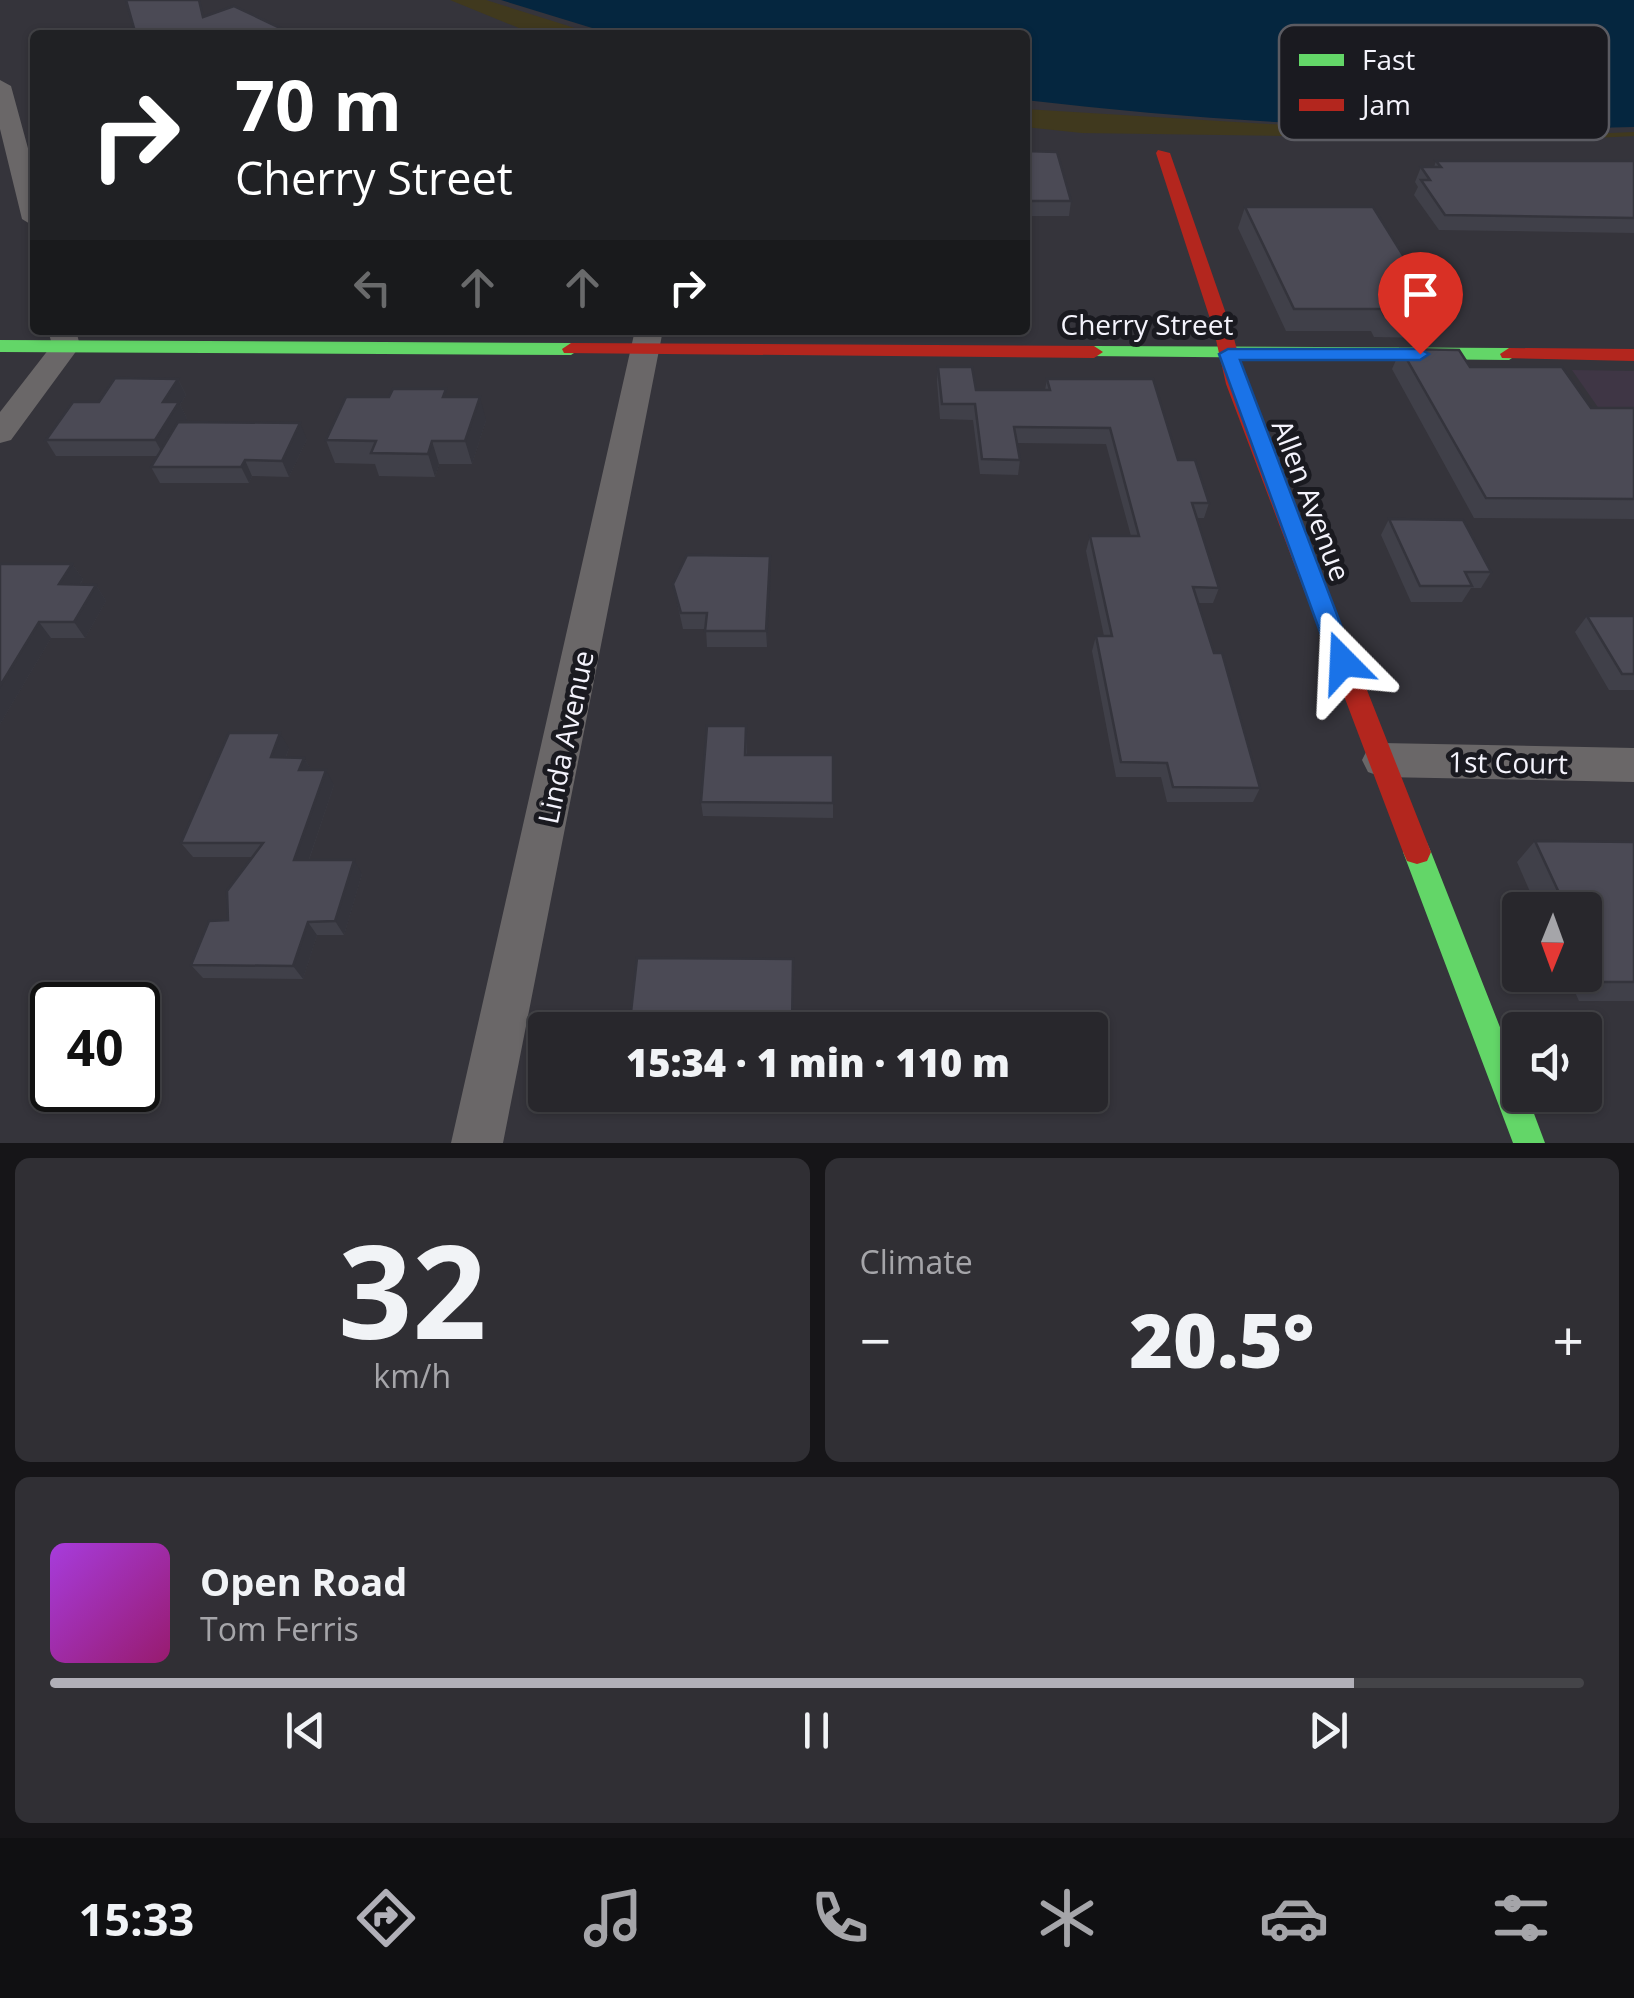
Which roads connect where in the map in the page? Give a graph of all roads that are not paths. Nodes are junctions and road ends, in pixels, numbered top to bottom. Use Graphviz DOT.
graph roads {
  1 [pos="0,88"];
  2 [pos="1163,153"];
  3 [pos="30,200"];
  4 [pos="64,338"];
  5 [pos="647,341"];
  6 [pos="0,346"];
  7 [pos="1228,354"];
  8 [pos="1634,355"];
  9 [pos="0,433"];
  10 [pos="1382,760"];
  11 [pos="1634,764"];
  12 [pos="478,1143"];
  13 [pos="1529,1143"];
  1 -- 3 [label="street"];
  2 -- 7 [label="street, Allen Avenue"];
  4 -- 5 [label="street, Cherry Street"];
  4 -- 6 [label="street, Cherry Street"];
  4 -- 9 [label="street"];
  5 -- 7 [label="street, Cherry Street"];
  5 -- 12 [label="street, Linda Avenue"];
  7 -- 8 [label="street, Cherry Street"];
  7 -- 10 [label="street, Allen Avenue"];
  10 -- 11 [label="street, 1st Court"];
  10 -- 13 [label="street, Allen Avenue"];
}
